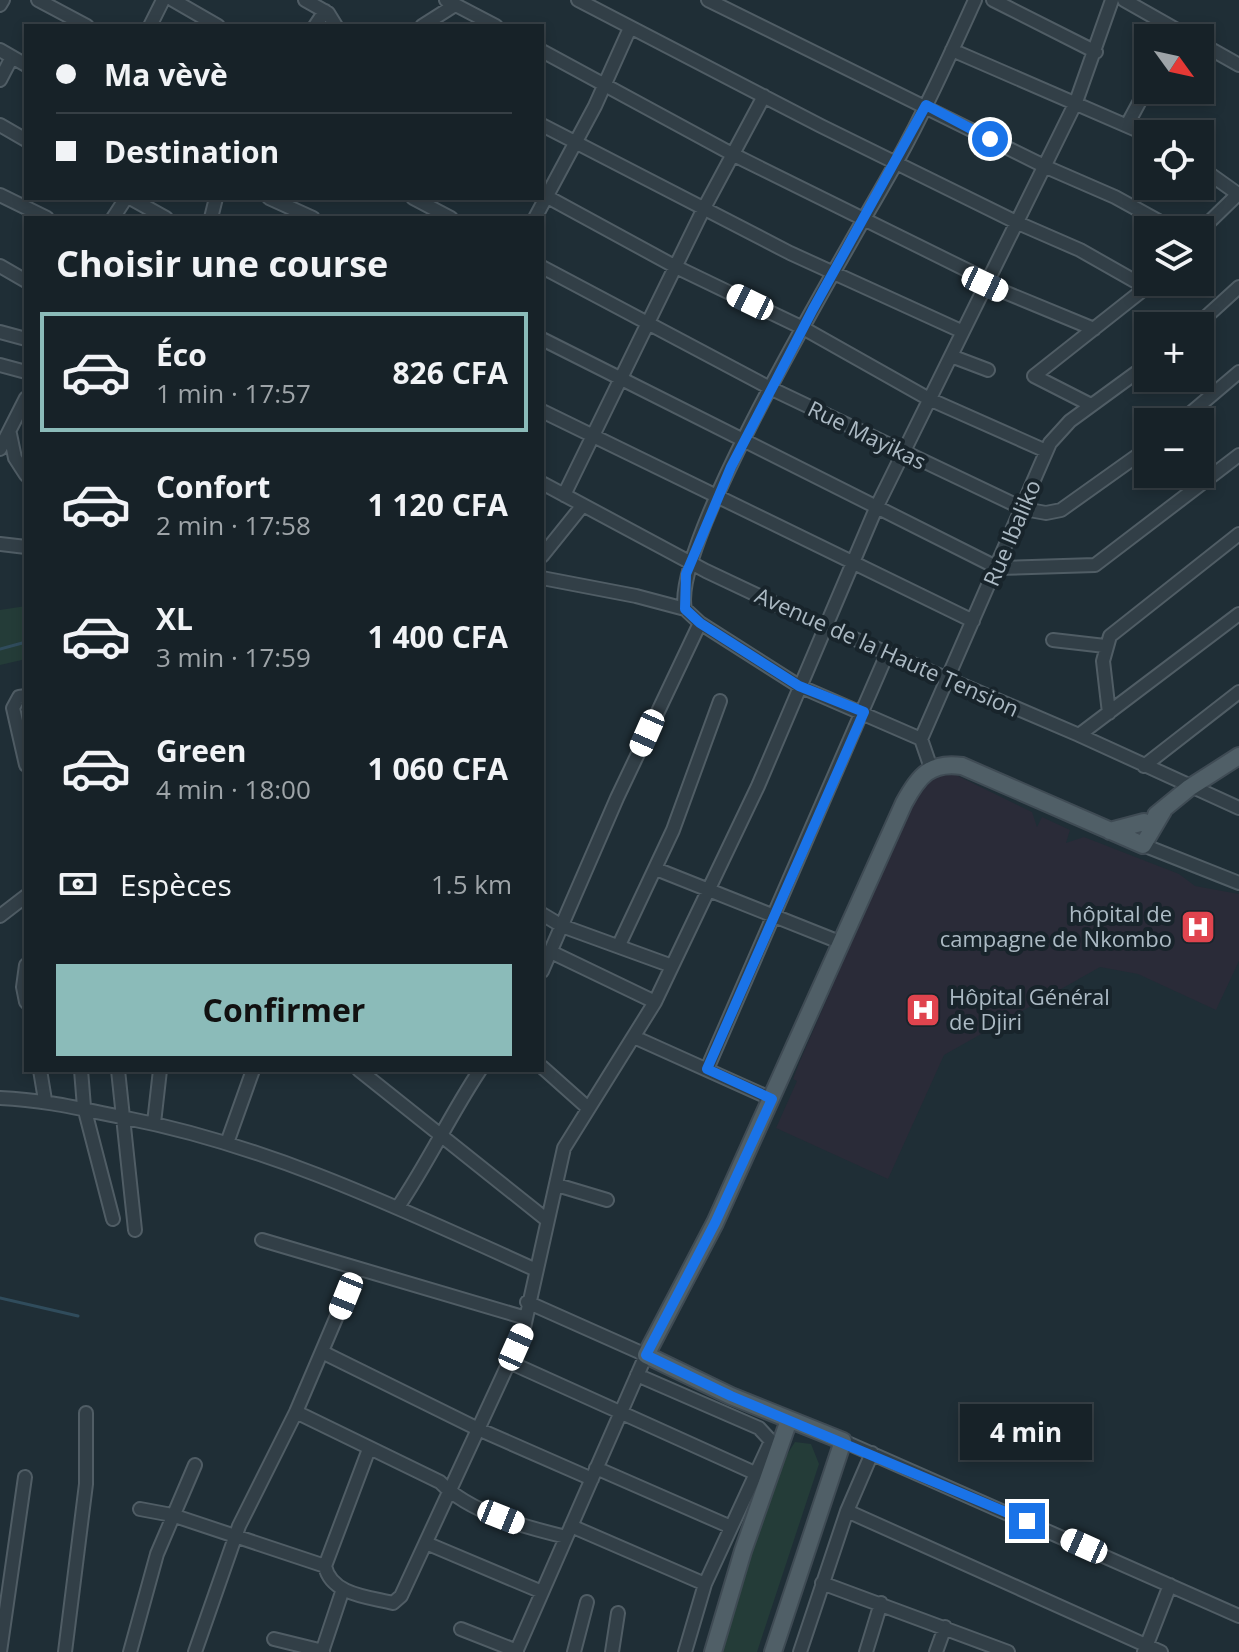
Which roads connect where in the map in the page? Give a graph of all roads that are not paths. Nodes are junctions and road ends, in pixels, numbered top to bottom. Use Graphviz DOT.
graph roads {
  1 [pos="38,0"];
  2 [pos="163,0"];
  3 [pos="173,0"];
  4 [pos="578,0"];
  5 [pos="708,0"];
  6 [pos="975,0"];
  7 [pos="993,0"];
  8 [pos="1112,0"];
  9 [pos="1124,0"];
  10 [pos="309,1"];
  11 [pos="451,2"];
  12 [pos="325,11"];
  13 [pos="83,24"];
  14 [pos="151,24"];
  15 [pos="215,24"];
  16 [pos="316,24"];
  17 [pos="335,24"];
  18 [pos="424,24"];
  19 [pos="492,24"];
  20 [pos="1160,24"];
  21 [pos="630,28"];
  22 [pos="952,50"];
  23 [pos="1214,51"];
  24 [pos="544,52"];
  25 [pos="1096,52"];
  26 [pos="6,54"];
  27 [pos="24,64"];
  28 [pos="1239,65"];
  29 [pos="0,80"];
  30 [pos="603,82"];
  31 [pos="764,96"];
  32 [pos="1076,102"];
  33 [pos="1138,104"];
  34 [pos="926,105"];
  35 [pos="0,125"];
  36 [pos="1127,125"];
  37 [pos="544,126"];
  38 [pos="1134,128"];
  39 [pos="24,139"];
  40 [pos="575,142"];
  41 [pos="732,154"];
  42 [pos="896,163"];
  43 [pos="1046,167"];
  44 [pos="1214,177"];
  45 [pos="1238,194"];
  46 [pos="0,195"];
  47 [pos="544,195"];
  48 [pos="132,200"];
  49 [pos="273,200"];
  50 [pos="417,200"];
  51 [pos="703,210"];
  52 [pos="43,216"];
  53 [pos="162,216"];
  54 [pos="309,216"];
  55 [pos="447,216"];
  56 [pos="1150,216"];
  57 [pos="1214,217"];
  58 [pos="863,218"];
  59 [pos="1018,223"];
  60 [pos="0,266"];
  61 [pos="676,267"];
  62 [pos="544,268"];
  63 [pos="834,273"];
  64 [pos="1134,277"];
  65 [pos="24,280"];
  66 [pos="986,282"];
  67 [pos="1239,287"];
  68 [pos="1136,296"];
  69 [pos="1211,312"];
  70 [pos="649,321"];
  71 [pos="803,328"];
  72 [pos="1094,329"];
  73 [pos="961,331"];
  74 [pos="0,332"];
  75 [pos="24,338"];
  76 [pos="544,340"];
  77 [pos="951,356"];
  78 [pos="0,365"];
  79 [pos="988,370"];
  80 [pos="24,371"];
  81 [pos="1239,372"];
  82 [pos="1134,374"];
  83 [pos="620,379"];
  84 [pos="772,389"];
  85 [pos="929,399"];
  86 [pos="24,402"];
  87 [pos="1091,405"];
  88 [pos="1197,408"];
  89 [pos="544,412"];
  90 [pos="10,434"];
  91 [pos="594,438"];
  92 [pos="744,443"];
  93 [pos="0,449"];
  94 [pos="1046,451"];
  95 [pos="903,452"];
  96 [pos="1239,455"];
  97 [pos="1134,458"];
  98 [pos="24,472"];
  99 [pos="544,484"];
  100 [pos="564,495"];
  101 [pos="718,497"];
  102 [pos="583,505"];
  103 [pos="877,506"];
  104 [pos="1024,509"];
  105 [pos="1239,534"];
  106 [pos="0,544"];
  107 [pos="24,547"];
  108 [pos="544,554"];
  109 [pos="690,561"];
  110 [pos="852,565"];
  111 [pos="998,568"];
  112 [pos="544,578"];
  113 [pos="685,609"];
  114 [pos="1239,614"];
  115 [pos="973,621"];
  116 [pos="700,623"];
  117 [pos="824,627"];
  118 [pos="1053,640"];
  119 [pos="1105,646"];
  120 [pos="887,654"];
  121 [pos="948,680"];
  122 [pos="799,686"];
  123 [pos="1239,692"];
  124 [pos="24,696"];
  125 [pos="720,701"];
  126 [pos="864,712"];
  127 [pos="1109,713"];
  128 [pos="1079,735"];
  129 [pos="921,739"];
  130 [pos="1239,756"];
  131 [pos="24,759"];
  132 [pos="1144,766"];
  133 [pos="931,768"];
  134 [pos="1189,788"];
  135 [pos="1239,808"];
  136 [pos="1148,826"];
  137 [pos="1110,831"];
  138 [pos="1144,845"];
  139 [pos="656,869"];
  140 [pos="1239,883"];
  141 [pos="707,891"];
  142 [pos="24,898"];
  143 [pos="544,915"];
  144 [pos="0,916"];
  145 [pos="772,916"];
  146 [pos="562,926"];
  147 [pos="842,943"];
  148 [pos="619,945"];
  149 [pos="551,952"];
  150 [pos="672,966"];
  151 [pos="544,967"];
  152 [pos="655,1002"];
  153 [pos="634,1037"];
  154 [pos="544,1069"];
  155 [pos="707,1069"];
  156 [pos="40,1072"];
  157 [pos="81,1072"];
  158 [pos="118,1072"];
  159 [pos="160,1072"];
  160 [pos="252,1072"];
  161 [pos="362,1072"];
  162 [pos="479,1072"];
  163 [pos="0,1098"];
  164 [pos="772,1099"];
  165 [pos="45,1100"];
  166 [pos="84,1107"];
  167 [pos="588,1108"];
  168 [pos="123,1117"];
  169 [pos="154,1123"];
  170 [pos="442,1135"];
  171 [pos="227,1143"];
  172 [pos="557,1185"];
  173 [pos="607,1200"];
  174 [pos="398,1207"];
  175 [pos="113,1219"];
  176 [pos="547,1220"];
  177 [pos="135,1230"];
  178 [pos="262,1240"];
  179 [pos="357,1269"];
  180 [pos="534,1269"];
  181 [pos="527,1302"];
  182 [pos="526,1318"];
  183 [pos="322,1352"];
  184 [pos="646,1355"];
  185 [pos="509,1362"];
  186 [pos="637,1375"];
  187 [pos="620,1410"];
  188 [pos="296,1412"];
  189 [pos="86,1413"];
  190 [pos="789,1420"];
  191 [pos="478,1429"];
  192 [pos="843,1441"];
  193 [pos="369,1449"];
  194 [pos="872,1453"];
  195 [pos="195,1465"];
  196 [pos="594,1473"];
  197 [pos="757,1474"];
  198 [pos="25,1477"];
  199 [pos="450,1492"];
  200 [pos="140,1509"];
  201 [pos="847,1511"];
  202 [pos="172,1515"];
  203 [pos="731,1527"];
  204 [pos="569,1532"];
  205 [pos="235,1537"];
  206 [pos="426,1543"];
  207 [pos="325,1566"];
  208 [pos="822,1583"];
  209 [pos="705,1584"];
  210 [pos="1170,1585"];
  211 [pos="343,1589"];
  212 [pos="542,1592"];
  213 [pos="587,1602"];
  214 [pos="881,1603"];
  215 [pos="618,1613"];
  216 [pos="1239,1616"];
  217 [pos="945,1627"];
  218 [pos="461,1629"];
  219 [pos="274,1639"];
  220 [pos="1146,1649"];
  221 [pos="322,1651"];
  222 [pos="517,1651"];
  223 [pos="1002,1651"];
  224 [pos="0,1652"];
  225 [pos="65,1652"];
  226 [pos="130,1652"];
  227 [pos="195,1652"];
  228 [pos="574,1652"];
  229 [pos="612,1652"];
  230 [pos="685,1652"];
  231 [pos="713,1652"];
  232 [pos="773,1652"];
  233 [pos="800,1652"];
  234 [pos="866,1652"];
  235 [pos="936,1652"];
  236 [pos="1161,1652"];
  1 -- 13 [label="street"];
  2 -- 14 [label="street"];
  3 -- 15 [label="street"];
  4 -- 21 [label="street"];
  5 -- 34 [label="street"];
  6 -- 22 [label="street"];
  7 -- 25 [label="street"];
  8 -- 25 [label="street"];
  9 -- 20 [label="street"];
  10 -- 12 [label="street"];
  11 -- 18 [label="street"];
  11 -- 19 [label="street"];
  12 -- 16 [label="street"];
  12 -- 17 [label="street"];
  21 -- 30 [label="street"];
  21 -- 31 [label="street"];
  22 -- 32 [label="street"];
  22 -- 34 [label="street"];
  23 -- 28 [label="street"];
  24 -- 30 [label="street"];
  25 -- 32 [label="street"];
  26 -- 27 [label="street"];
  26 -- 29 [label="street"];
  30 -- 40 [label="street"];
  30 -- 41 [label="street"];
  31 -- 41 [label="street"];
  31 -- 42 [label="street"];
  32 -- 36 [label="street"];
  32 -- 43 [label="street"];
  33 -- 36 [label="street"];
  34 -- 42 [label="street"];
  34 -- 43 [label="street"];
  35 -- 39 [label="street"];
  36 -- 38 [label="street"];
  37 -- 40 [label="street"];
  40 -- 47 [label="street"];
  40 -- 51 [label="street"];
  41 -- 51 [label="street"];
  41 -- 58 [label="street"];
  42 -- 58 [label="street"];
  42 -- 59 [label="street"];
  43 -- 56 [label="street"];
  43 -- 59 [label="street"];
  44 -- 45 [label="street"];
  45 -- 57 [label="street"];
  46 -- 52 [label="street"];
  47 -- 61 [label="street"];
  48 -- 53 [label="street"];
  49 -- 54 [label="street"];
  50 -- 55 [label="street"];
  51 -- 61 [label="street"];
  51 -- 63 [label="street"];
  58 -- 63 [label="street"];
  58 -- 66 [label="street"];
  59 -- 64 [label="street"];
  59 -- 66 [label="street"];
  60 -- 65 [label="street"];
  61 -- 70 [label="street"];
  61 -- 71 [label="street"];
  62 -- 70 [label="street, Rue Mayikas"];
  63 -- 71 [label="street"];
  63 -- 73 [label="street"];
  66 -- 72 [label="street"];
  66 -- 73 [label="street"];
  67 -- 69 [label="street"];
  68 -- 72 [label="street"];
  70 -- 83 [label="street"];
  70 -- 84 [label="street, Rue Mayikas"];
  71 -- 84 [label="street"];
  71 -- 85 [label="street"];
  72 -- 87 [label="street"];
  73 -- 77 [label="street"];
  74 -- 75 [label="street"];
  76 -- 83 [label="street"];
  77 -- 79 [label="street"];
  77 -- 85 [label="street"];
  78 -- 80 [label="street"];
  81 -- 88 [label="street"];
  82 -- 87 [label="street, Rue Ibaliko"];
  83 -- 91 [label="street"];
  83 -- 92 [label="street"];
  84 -- 92 [label="street"];
  84 -- 95 [label="street, Rue Mayikas"];
  85 -- 94 [label="street"];
  85 -- 95 [label="street"];
  86 -- 90 [label="street"];
  87 -- 94 [label="street, Rue Ibaliko"];
  89 -- 91 [label="street"];
  90 -- 93 [label="street"];
  90 -- 98 [label="street"];
  91 -- 100 [label="street"];
  91 -- 101 [label="street"];
  92 -- 101 [label="street"];
  92 -- 103 [label="street"];
  94 -- 104 [label="street, Rue Ibaliko"];
  95 -- 103 [label="street"];
  95 -- 104 [label="street, Rue Mayikas"];
  96 -- 111 [label="street"];
  97 -- 104 [label="street, Rue Mayikas"];
  99 -- 100 [label="street, Avenue de la Haute Tension"];
  100 -- 102 [label="street, Avenue de la Haute Tension"];
  101 -- 109 [label="street"];
  101 -- 110 [label="street"];
  102 -- 108 [label="street"];
  102 -- 109 [label="street, Avenue de la Haute Tension"];
  103 -- 110 [label="street"];
  103 -- 111 [label="street"];
  104 -- 111 [label="street, Rue Ibaliko"];
  105 -- 119 [label="street"];
  106 -- 107 [label="street"];
  109 -- 113 [label="street"];
  109 -- 117 [label="street, Avenue de la Haute Tension"];
  110 -- 115 [label="street"];
  110 -- 117 [label="street"];
  111 -- 115 [label="street, Rue Ibaliko"];
  112 -- 113 [label="street"];
  113 -- 116 [label="street"];
  114 -- 127 [label="street"];
  115 -- 121 [label="street, Rue Ibaliko"];
  116 -- 122 [label="street"];
  116 -- 146 [label="street"];
  117 -- 120 [label="street, Avenue de la Haute Tension"];
  117 -- 122 [label="street"];
  118 -- 119 [label="street"];
  119 -- 127 [label="street"];
  120 -- 121 [label="street, Avenue de la Haute Tension"];
  120 -- 126 [label="street"];
  121 -- 128 [label="street, Avenue de la Haute Tension"];
  121 -- 129 [label="street, Rue Ibaliko"];
  122 -- 126 [label="street"];
  122 -- 141 [label="street"];
  123 -- 132 [label="street"];
  124 -- 131 [label="street"];
  125 -- 139 [label="street"];
  126 -- 129 [label="street"];
  126 -- 145 [label="street"];
  127 -- 128 [label="street"];
  128 -- 132 [label="street, Avenue de la Haute Tension"];
  129 -- 133 [label="street"];
  130 -- 134 [label="main road"];
  132 -- 134 [label="street, Avenue de la Haute Tension"];
  133 -- 137 [label="main road"];
  133 -- 147 [label="main road"];
  134 -- 135 [label="street, Avenue de la Haute Tension"];
  134 -- 136 [label="main road"];
  136 -- 137 [label="main road"];
  136 -- 138 [label="main road"];
  136 -- 138 [label="main road"];
  137 -- 138 [label="main road"];
  138 -- 140 [label="street"];
  139 -- 141 [label="street"];
  139 -- 148 [label="street"];
  141 -- 145 [label="street"];
  141 -- 150 [label="street"];
  142 -- 144 [label="street"];
  143 -- 146 [label="street"];
  145 -- 147 [label="street"];
  145 -- 155 [label="street"];
  146 -- 148 [label="street"];
  146 -- 149 [label="street"];
  147 -- 164 [label="main road"];
  148 -- 150 [label="street"];
  149 -- 151 [label="street"];
  149 -- 152 [label="street"];
  150 -- 152 [label="street"];
  152 -- 153 [label="street"];
  153 -- 155 [label="street"];
  153 -- 167 [label="street"];
  154 -- 167 [label="street"];
  155 -- 164 [label="street"];
  156 -- 165 [label="street"];
  157 -- 166 [label="street"];
  158 -- 168 [label="street"];
  159 -- 169 [label="street"];
  160 -- 171 [label="street"];
  161 -- 170 [label="street"];
  162 -- 170 [label="street"];
  163 -- 165 [label="street"];
  164 -- 184 [label="main road"];
  165 -- 166 [label="street"];
  166 -- 168 [label="street"];
  166 -- 175 [label="street"];
  167 -- 172 [label="street"];
  168 -- 169 [label="street"];
  168 -- 177 [label="street"];
  169 -- 171 [label="street"];
  170 -- 174 [label="street"];
  170 -- 176 [label="street"];
  171 -- 174 [label="street"];
  172 -- 173 [label="street"];
  172 -- 176 [label="street"];
  174 -- 180 [label="street"];
  176 -- 180 [label="street"];
  178 -- 179 [label="street"];
  179 -- 182 [label="street"];
  179 -- 183 [label="street"];
  180 -- 181 [label="street"];
  181 -- 182 [label="street"];
  181 -- 184 [label="street"];
  182 -- 185 [label="street"];
  183 -- 188 [label="street"];
  183 -- 191 [label="street"];
  184 -- 186 [label="street"];
  184 -- 190 [label="main road"];
  185 -- 187 [label="street"];
  185 -- 191 [label="street"];
  186 -- 187 [label="street"];
  186 -- 197 [label="street"];
  187 -- 196 [label="street"];
  187 -- 197 [label="street"];
  188 -- 193 [label="street"];
  188 -- 205 [label="street"];
  189 -- 225 [label="street"];
  190 -- 192 [label="main road"];
  190 -- 231 [label="main road"];
  191 -- 196 [label="street"];
  191 -- 199 [label="street"];
  192 -- 194 [label="street"];
  192 -- 232 [label="main road"];
  193 -- 199 [label="street"];
  193 -- 207 [label="street"];
  194 -- 201 [label="street"];
  194 -- 210 [label="street"];
  195 -- 202 [label="street"];
  196 -- 203 [label="street"];
  196 -- 204 [label="street"];
  197 -- 203 [label="street"];
  198 -- 224 [label="street"];
  199 -- 204 [label="street"];
  199 -- 206 [label="street"];
  200 -- 202 [label="street"];
  201 -- 208 [label="street"];
  201 -- 220 [label="street"];
  202 -- 205 [label="street"];
  202 -- 226 [label="street"];
  203 -- 209 [label="street"];
  204 -- 209 [label="street"];
  204 -- 212 [label="street"];
  205 -- 207 [label="street"];
  205 -- 227 [label="street"];
  206 -- 211 [label="street"];
  206 -- 212 [label="street"];
  207 -- 211 [label="street"];
  208 -- 214 [label="street"];
  208 -- 233 [label="street"];
  209 -- 230 [label="street"];
  210 -- 216 [label="street"];
  210 -- 220 [label="street"];
  211 -- 221 [label="street"];
  212 -- 222 [label="street"];
  213 -- 228 [label="street"];
  214 -- 217 [label="street"];
  214 -- 234 [label="street"];
  215 -- 229 [label="street"];
  217 -- 223 [label="street"];
  217 -- 235 [label="street"];
  218 -- 222 [label="street"];
  219 -- 221 [label="street"];
  220 -- 236 [label="street"];
}
